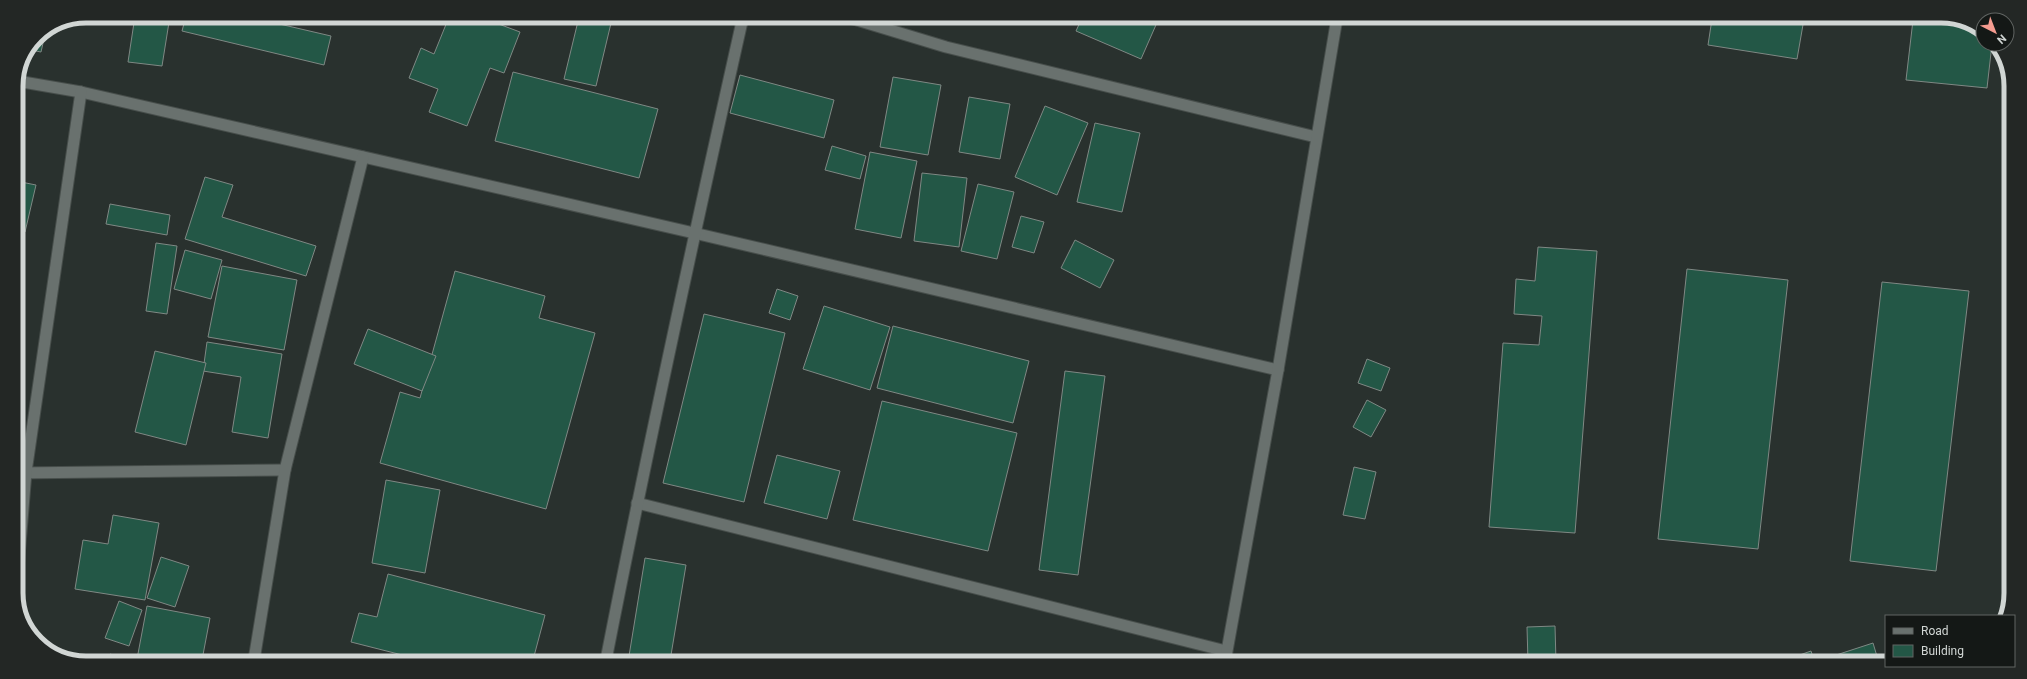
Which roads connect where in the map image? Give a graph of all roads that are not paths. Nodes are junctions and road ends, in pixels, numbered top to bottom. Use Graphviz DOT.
graph roads {
  1 [pos="742,23"];
  2 [pos="864,23"];
  3 [pos="1336,23"];
  4 [pos="23,81"];
  5 [pos="81,92"];
  6 [pos="1316,137"];
  7 [pos="363,157"];
  8 [pos="694,233"];
  9 [pos="1278,370"];
  10 [pos="23,459"];
  11 [pos="285,470"];
  12 [pos="23,472"];
  13 [pos="637,503"];
  14 [pos="255,656"];
  15 [pos="607,656"];
  16 [pos="1226,656"];
  1 -- 8 [label="street"];
  2 -- 6 [label="street"];
  3 -- 6 [label="street"];
  4 -- 5 [label="street"];
  5 -- 7 [label="street"];
  5 -- 10 [label="street"];
  6 -- 9 [label="street"];
  7 -- 8 [label="street"];
  7 -- 11 [label="street"];
  8 -- 9 [label="street"];
  8 -- 13 [label="street"];
  9 -- 16 [label="street"];
  11 -- 12 [label="street"];
  11 -- 14 [label="street"];
  13 -- 15 [label="street"];
  13 -- 16 [label="street"];
}
